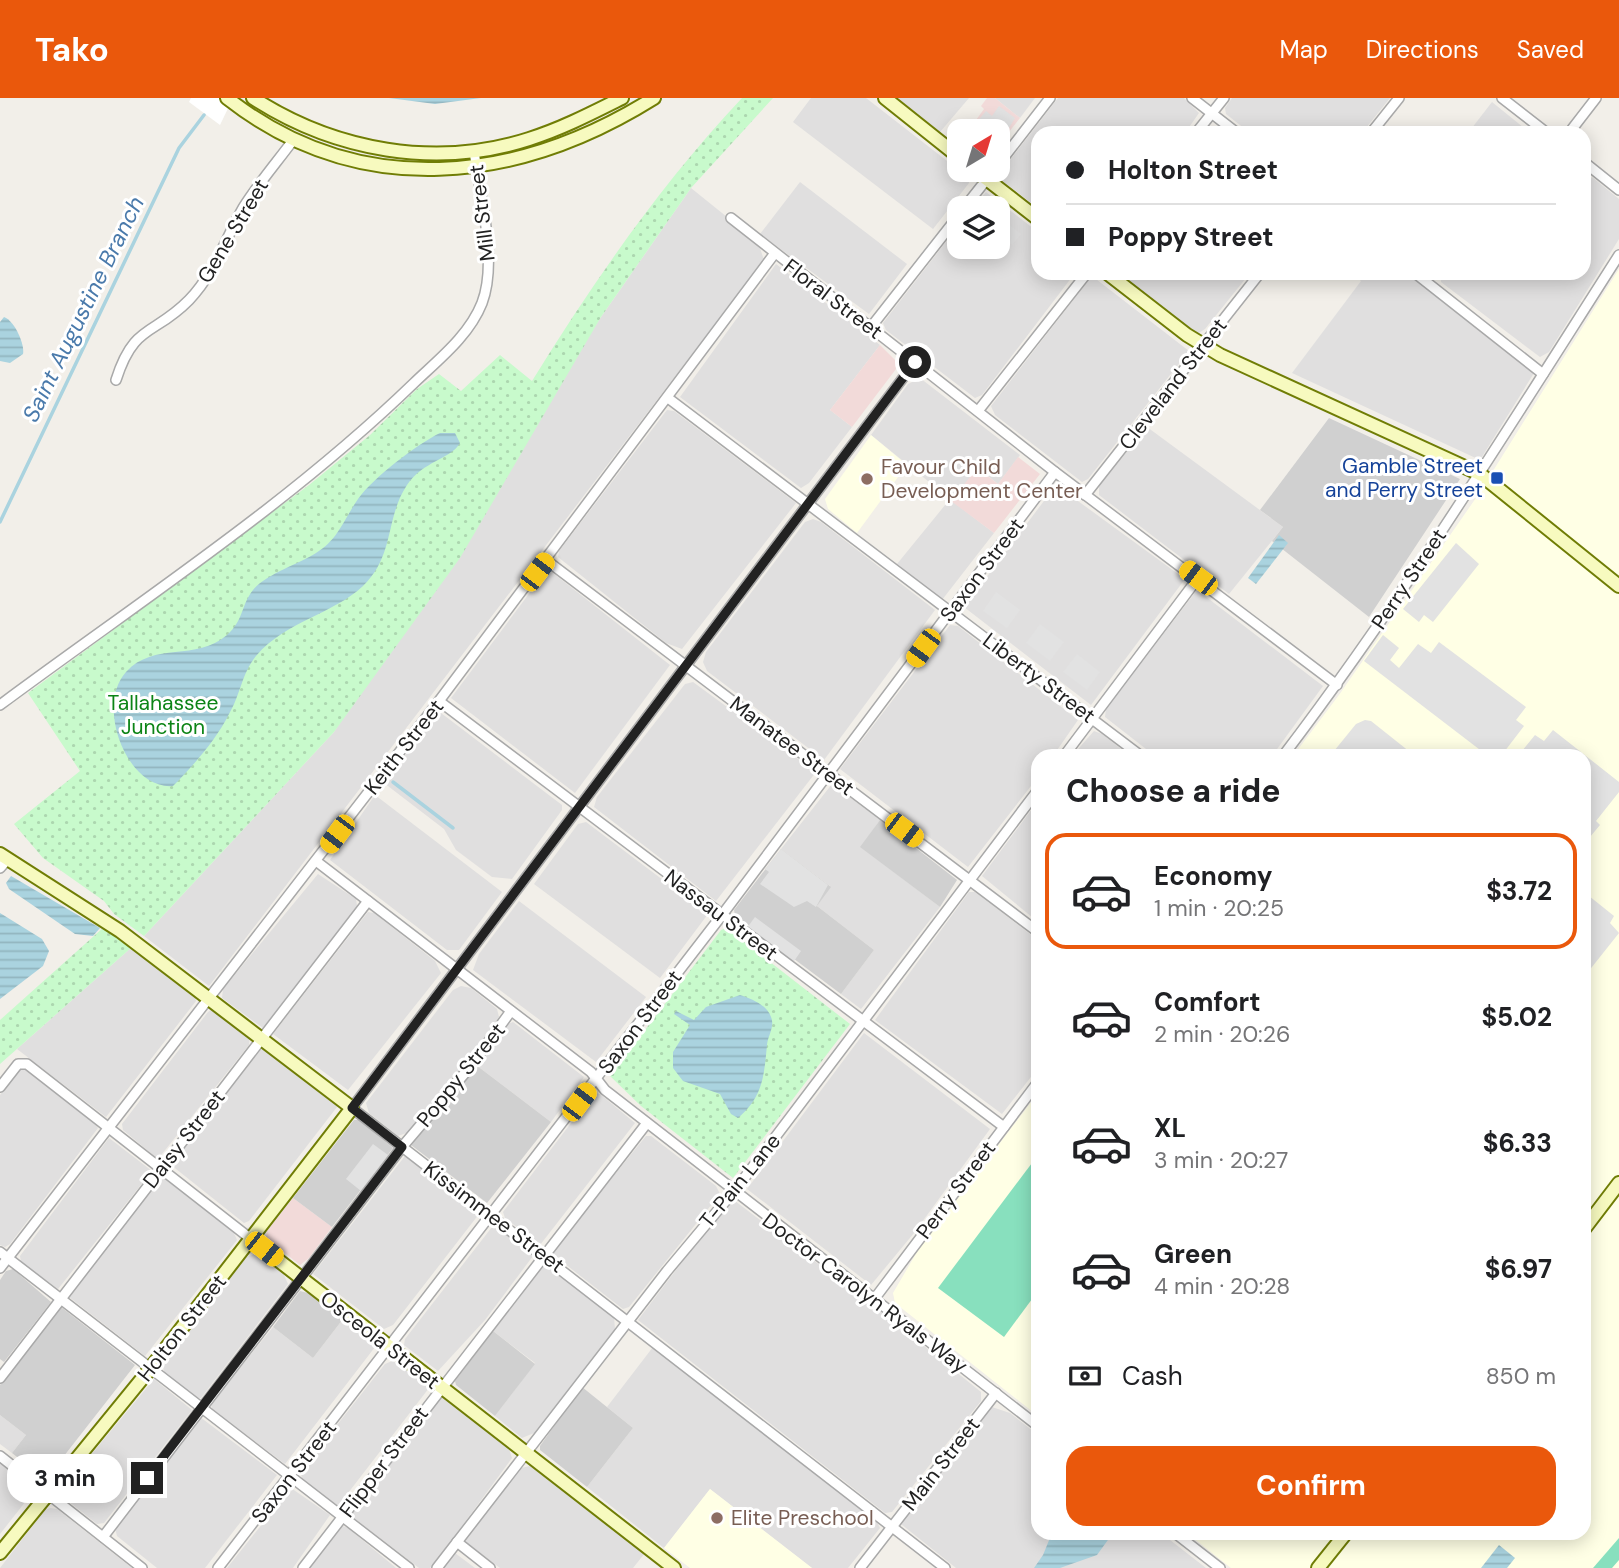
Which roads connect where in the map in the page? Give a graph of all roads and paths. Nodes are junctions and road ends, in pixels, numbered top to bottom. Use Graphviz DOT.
graph roads {
  1 [pos="227,98"];
  2 [pos="253,98"];
  3 [pos="622,98"];
  4 [pos="654,98"];
  5 [pos="885,98"];
  6 [pos="1049,98"];
  7 [pos="1192,98"];
  8 [pos="1224,98"];
  9 [pos="1399,98"];
  10 [pos="1502,98"];
  11 [pos="1596,98"];
  12 [pos="1211,114"];
  13 [pos="1202,126"];
  14 [pos="1227,126"];
  15 [pos="1377,126"];
  16 [pos="1536,126"];
  17 [pos="1574,126"];
  18 [pos="294,139"];
  19 [pos="947,147"];
  20 [pos="1010,149"];
  21 [pos="474,152"];
  22 [pos="477,167"];
  23 [pos="1591,168"];
  24 [pos="984,182"];
  25 [pos="999,182"];
  26 [pos="1619,190"];
  27 [pos="973,196"];
  28 [pos="1031,212"];
  29 [pos="731,218"];
  30 [pos="947,230"];
  31 [pos="775,253"];
  32 [pos="1619,255"];
  33 [pos="1081,280"];
  34 [pos="1116,280"];
  35 [pos="1254,280"];
  36 [pos="1424,280"];
  37 [pos="1427,282"];
  38 [pos="871,327"];
  39 [pos="1203,345"];
  40 [pos="915,362"];
  41 [pos="1543,373"];
  42 [pos="116,380"];
  43 [pos="668,398"];
  44 [pos="978,411"];
  45 [pos="1055,472"];
  46 [pos="1480,474"];
  47 [pos="1085,495"];
  48 [pos="809,504"];
  49 [pos="546,560"];
  50 [pos="1198,578"];
  51 [pos="1619,586"];
  52 [pos="950,611"];
  53 [pos="686,666"];
  54 [pos="1337,685"];
  55 [pos="439,701"];
  56 [pos="0,705"];
  57 [pos="1092,719"];
  58 [pos="1069,749"];
  59 [pos="1132,749"];
  60 [pos="1288,749"];
  61 [pos="829,774"];
  62 [pos="1031,799"];
  63 [pos="580,808"];
  64 [pos="3,860"];
  65 [pos="316,861"];
  66 [pos="970,880"];
  67 [pos="368,901"];
  68 [pos="722,915"];
  69 [pos="1031,927"];
  70 [pos="457,970"];
  71 [pos="210,999"];
  72 [pos="511,1012"];
  73 [pos="863,1022"];
  74 [pos="261,1038"];
  75 [pos="596,1079"];
  76 [pos="0,1087"];
  77 [pos="1031,1091"];
  78 [pos="352,1108"];
  79 [pos="647,1123"];
  80 [pos="1004,1127"];
  81 [pos="110,1129"];
  82 [pos="402,1147"];
  83 [pos="161,1169"];
  84 [pos="1619,1184"];
  85 [pos="733,1191"];
  86 [pos="491,1216"];
  87 [pos="1591,1220"];
  88 [pos="251,1239"];
  89 [pos="4,1255"];
  90 [pos="545,1256"];
  91 [pos="0,1268"];
  92 [pos="302,1279"];
  93 [pos="875,1298"];
  94 [pos="60,1299"];
  95 [pos="628,1321"];
  96 [pos="391,1348"];
  97 [pos="150,1369"];
  98 [pos="0,1378"];
  99 [pos="441,1387"];
  100 [pos="996,1393"];
  101 [pos="201,1408"];
  102 [pos="1031,1420"];
  103 [pos="526,1453"];
  104 [pos="0,1456"];
  105 [pos="290,1477"];
  106 [pos="47,1494"];
  107 [pos="342,1517"];
  108 [pos="893,1526"];
  109 [pos="103,1538"];
  110 [pos="1184,1540"];
  111 [pos="1340,1540"];
  112 [pos="457,1542"];
  113 [pos="0,1553"];
  114 [pos="142,1568"];
  115 [pos="218,1568"];
  116 [pos="303,1568"];
  117 [pos="409,1568"];
  118 [pos="437,1568"];
  119 [pos="491,1568"];
  120 [pos="674,1568"];
  121 [pos="860,1568"];
  122 [pos="945,1568"];
  123 [pos="1220,1568"];
  124 [pos="1318,1568"];
  1 -- 18 [label="street"];
  2 -- 21 [label="street"];
  3 -- 21 [label="street"];
  4 -- 22 [label="street"];
  5 -- 19 [label="street"];
  6 -- 20 [label="street"];
  7 -- 12 [label="street"];
  8 -- 12 [label="street"];
  9 -- 15 [label="street"];
  10 -- 16 [label="street"];
  11 -- 17 [label="street"];
  12 -- 13 [label="street"];
  12 -- 14 [label="street"];
  18 -- 22 [label="street"];
  18 -- 42 [label="street, Gene Street"];
  21 -- 22 [label="street, Mill Street"];
  22 -- 56 [label="street, Mill Street"];
  23 -- 26 [label="street"];
  24 -- 27 [label="street"];
  25 -- 28 [label="street"];
  29 -- 31 [label="street, Floral Street"];
  30 -- 38 [label="street"];
  31 -- 38 [label="street, Floral Street"];
  31 -- 43 [label="street, Keith Street"];
  32 -- 41 [label="street, Perry Street"];
  33 -- 44 [label="street"];
  34 -- 39 [label="street"];
  35 -- 39 [label="street, Cleveland Street"];
  36 -- 37 [label="street"];
  37 -- 41 [label="street"];
  38 -- 40 [label="street, Floral Street"];
  39 -- 46 [label="street"];
  39 -- 47 [label="street, Cleveland Street"];
  40 -- 44 [label="street, Floral Street"];
  40 -- 48 [label="street, Holton Street"];
  41 -- 46 [label="street, Perry Street"];
  43 -- 48 [label="street, Liberty Street"];
  43 -- 49 [label="street, Keith Street"];
  44 -- 45 [label="street, Floral Street"];
  45 -- 47 [label="street, Floral Street"];
  45 -- 52 [label="street, Saxon Street"];
  46 -- 51 [label="street"];
  46 -- 54 [label="street, Perry Street"];
  47 -- 50 [label="street, Floral Street"];
  48 -- 52 [label="street, Liberty Street"];
  48 -- 53 [label="street, Holton Street"];
  49 -- 53 [label="street, Manatee Street"];
  49 -- 55 [label="street, Keith Street"];
  50 -- 54 [label="street, Floral Street"];
  50 -- 57 [label="street"];
  52 -- 57 [label="street, Liberty Street"];
  52 -- 61 [label="street, Saxon Street"];
  53 -- 61 [label="street, Manatee Street"];
  53 -- 63 [label="street, Holton Street"];
  54 -- 60 [label="street, Perry Street"];
  55 -- 63 [label="street, Nassau Street"];
  55 -- 65 [label="street, Keith Street"];
  57 -- 58 [label="street"];
  57 -- 59 [label="street, Liberty Street"];
  61 -- 66 [label="street, Manatee Street"];
  61 -- 68 [label="street, Saxon Street"];
  62 -- 66 [label="street, T-Pain Lane"];
  63 -- 68 [label="street, Nassau Street"];
  63 -- 70 [label="street, Holton Street"];
  64 -- 71 [label="street, Kissimmee Street"];
  65 -- 67 [label="street, Doctor Carolyn Ryals Way"];
  65 -- 71 [label="street, Keith Street"];
  66 -- 69 [label="street, Manatee Street"];
  66 -- 73 [label="street, T-Pain Lane"];
  67 -- 70 [label="street, Doctor Carolyn Ryals Way"];
  67 -- 74 [label="street, Daisy Street"];
  68 -- 73 [label="street, Nassau Street"];
  68 -- 75 [label="street, Saxon Street"];
  70 -- 72 [label="street, Doctor Carolyn Ryals Way"];
  70 -- 78 [label="street, Holton Street"];
  71 -- 74 [label="street, Kissimmee Street"];
  71 -- 81 [label="street, Keith Street"];
  72 -- 75 [label="street, Doctor Carolyn Ryals Way"];
  72 -- 82 [label="street, Poppy Street"];
  73 -- 80 [label="street, Nassau Street"];
  73 -- 85 [label="street, T-Pain Lane"];
  74 -- 78 [label="street, Kissimmee Street"];
  74 -- 83 [label="street, Daisy Street"];
  75 -- 79 [label="street, Doctor Carolyn Ryals Way"];
  75 -- 86 [label="street, Saxon Street"];
  76 -- 81 [label="street, Osceola Street"];
  77 -- 80 [label="street, Perry Street"];
  78 -- 82 [label="street, Kissimmee Street"];
  78 -- 88 [label="street, Holton Street"];
  79 -- 85 [label="street, Doctor Carolyn Ryals Way"];
  79 -- 90 [label="street, Flipper Street"];
  80 -- 93 [label="street, Perry Street"];
  81 -- 83 [label="street, Osceola Street"];
  81 -- 89 [label="street, Keith Street"];
  82 -- 86 [label="street, Kissimmee Street"];
  82 -- 92 [label="street, Poppy Street"];
  83 -- 88 [label="street, Osceola Street"];
  83 -- 94 [label="street, Daisy Street"];
  84 -- 87 [label="street"];
  85 -- 93 [label="street, Doctor Carolyn Ryals Way"];
  85 -- 95 [label="street, T-Pain Lane"];
  86 -- 90 [label="street, Kissimmee Street"];
  86 -- 96 [label="street, Saxon Street"];
  88 -- 92 [label="street, Osceola Street"];
  88 -- 97 [label="street, Holton Street"];
  89 -- 91 [label="street, Keith Street"];
  89 -- 94 [label="street"];
  90 -- 95 [label="street, Kissimmee Street"];
  90 -- 99 [label="street, Flipper Street"];
  92 -- 96 [label="street, Osceola Street"];
  92 -- 101 [label="street, Poppy Street"];
  93 -- 100 [label="street, Doctor Carolyn Ryals Way"];
  94 -- 97 [label="street"];
  94 -- 98 [label="street, Daisy Street"];
  95 -- 103 [label="street, T-Pain Lane"];
  95 -- 108 [label="street, Kissimmee Street"];
  96 -- 99 [label="street, Osceola Street"];
  96 -- 105 [label="street, Saxon Street"];
  97 -- 101 [label="street"];
  97 -- 106 [label="street, Holton Street"];
  99 -- 103 [label="street, Osceola Street"];
  99 -- 107 [label="street, Flipper Street"];
  100 -- 102 [label="street, Doctor Carolyn Ryals Way"];
  100 -- 108 [label="street, Main Street"];
  101 -- 105 [label="street"];
  101 -- 109 [label="street, Poppy Street"];
  103 -- 112 [label="street, T-Pain Lane"];
  103 -- 120 [label="street, Osceola Street"];
  104 -- 106 [label="street"];
  105 -- 107 [label="street"];
  105 -- 115 [label="street, Saxon Street"];
  106 -- 109 [label="street"];
  106 -- 113 [label="street, Holton Street"];
  107 -- 116 [label="street, Flipper Street"];
  107 -- 117 [label="street"];
  108 -- 121 [label="street, Main Street"];
  108 -- 122 [label="street, Kissimmee Street"];
  109 -- 114 [label="street"];
  110 -- 123 [label="street"];
  111 -- 124 [label="street"];
  112 -- 118 [label="street, T-Pain Lane"];
  112 -- 119 [label="street"];
}
